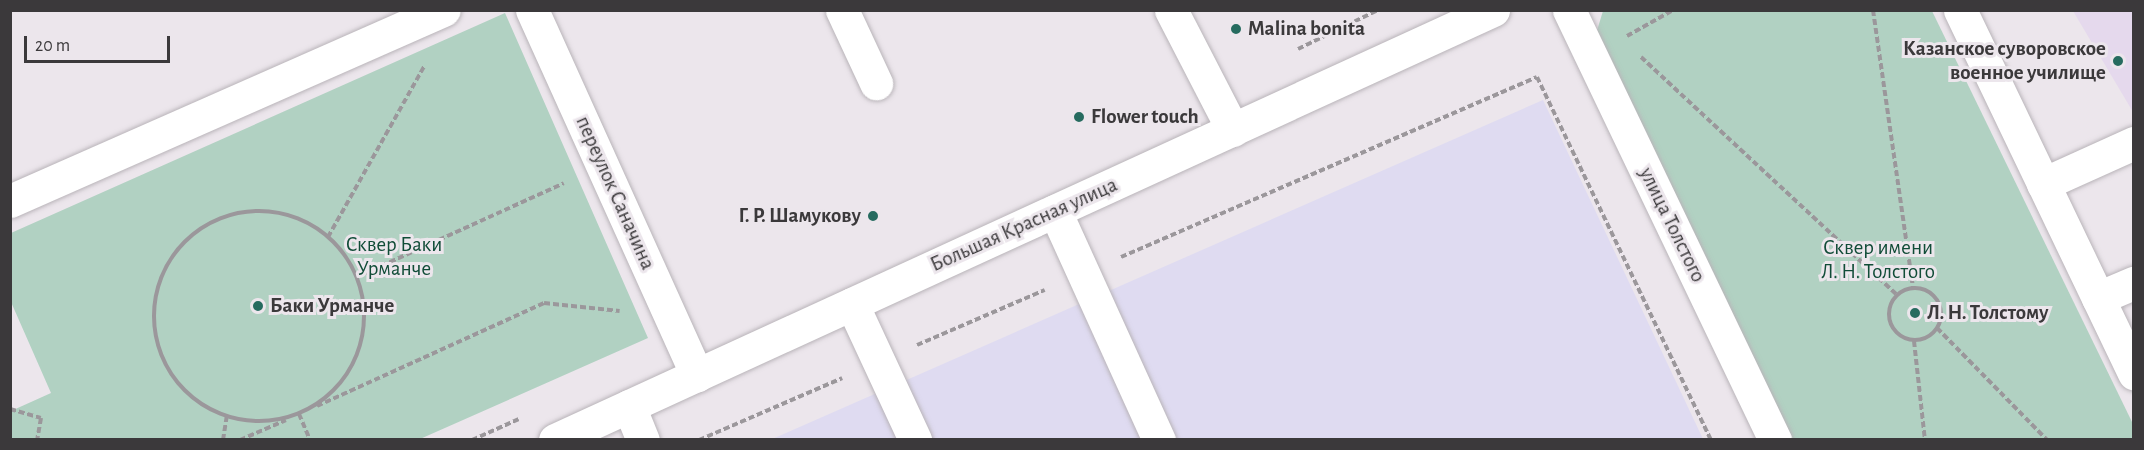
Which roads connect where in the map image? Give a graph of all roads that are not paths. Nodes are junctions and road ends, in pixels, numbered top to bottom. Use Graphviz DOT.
graph roads {
  1 [pos="444,10"];
  2 [pos="532,10"];
  3 [pos="842,10"];
  4 [pos="1171,10"];
  5 [pos="1493,10"];
  6 [pos="1569,10"];
  7 [pos="1960,10"];
  8 [pos="876,82"];
  9 [pos="1233,130"];
  10 [pos="2133,143"];
  11 [pos="2043,184"];
  12 [pos="10,201"];
  13 [pos="1055,211"];
  14 [pos="2133,283"];
  15 [pos="2098,298"];
  16 [pos="852,304"];
  17 [pos="2133,373"];
  18 [pos="697,375"];
  19 [pos="629,406"];
  20 [pos="555,440"];
  21 [pos="643,440"];
  22 [pos="915,440"];
  23 [pos="1159,440"];
  24 [pos="1775,440"];
  1 -- 12 [label="street"];
  2 -- 18 [label="street, переулок Саначина"];
  3 -- 8 [label="street"];
  4 -- 9 [label="street"];
  5 -- 9 [label="street, Большая Красная улица"];
  6 -- 24 [label="street, улица Толстого"];
  7 -- 11 [label="street"];
  9 -- 13 [label="street, Большая Красная улица"];
  10 -- 11 [label="street"];
  11 -- 15 [label="street"];
  13 -- 16 [label="street, Большая Красная улица"];
  13 -- 23 [label="street"];
  14 -- 15 [label="street"];
  15 -- 17 [label="street"];
  16 -- 18 [label="street, Большая Красная улица"];
  16 -- 22 [label="street"];
  18 -- 19 [label="street, Большая Красная улица"];
  19 -- 20 [label="street, Большая Красная улица"];
  19 -- 21 [label="street"];
}
